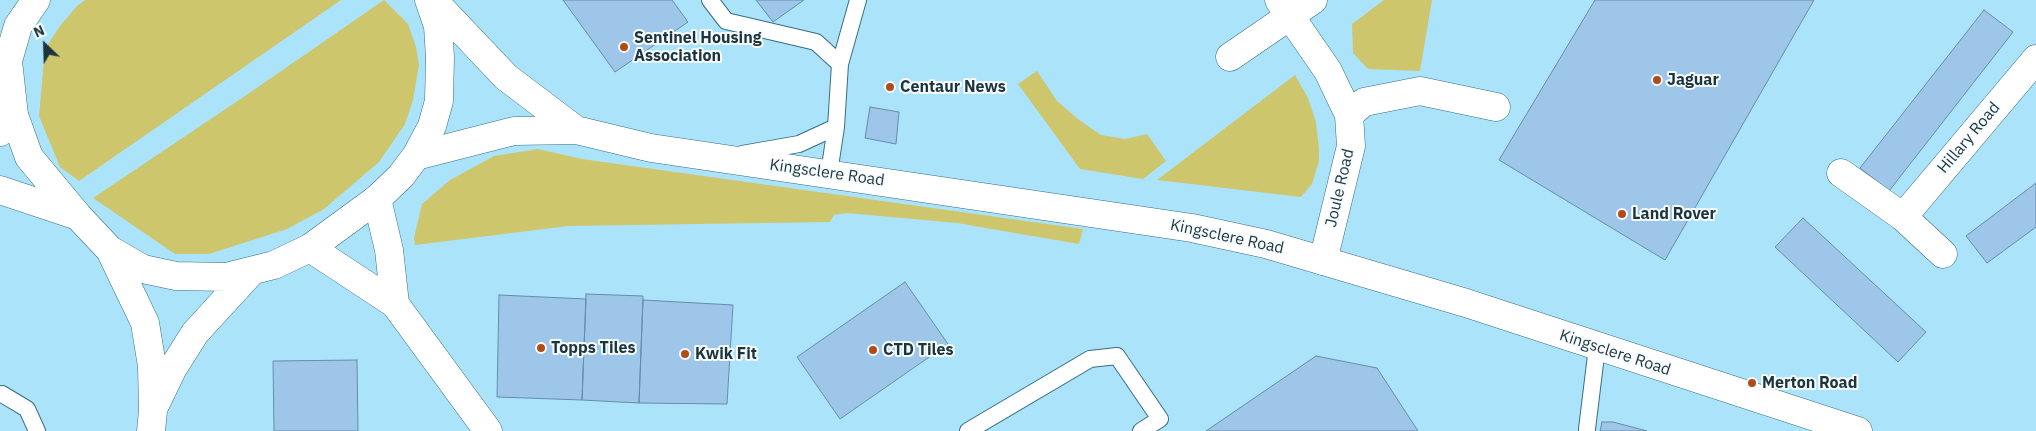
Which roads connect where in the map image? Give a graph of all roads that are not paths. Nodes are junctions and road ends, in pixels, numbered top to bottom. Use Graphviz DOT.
graph roads {
  1 [pos="36,0"];
  2 [pos="431,0"];
  3 [pos="710,0"];
  4 [pos="858,0"];
  5 [pos="1313,0"];
  6 [pos="1284,8"];
  7 [pos="1230,57"];
  8 [pos="2036,58"];
  9 [pos="840,64"];
  10 [pos="1496,107"];
  11 [pos="1350,115"];
  12 [pos="7,124"];
  13 [pos="836,127"];
  14 [pos="576,130"];
  15 [pos="416,156"];
  16 [pos="725,157"];
  17 [pos="829,173"];
  18 [pos="1841,173"];
  19 [pos="0,190"];
  20 [pos="377,199"];
  21 [pos="78,216"];
  22 [pos="1903,217"];
  23 [pos="310,248"];
  24 [pos="110,250"];
  25 [pos="1943,254"];
  26 [pos="1323,261"];
  27 [pos="251,272"];
  28 [pos="395,304"];
  29 [pos="1597,346"];
  30 [pos="2,394"];
  31 [pos="152,421"];
  32 [pos="1588,429"];
  33 [pos="37,431"];
  34 [pos="488,431"];
  35 [pos="968,431"];
  36 [pos="1141,431"];
  37 [pos="1858,431"];
  1 -- 12 [label="street"];
  2 -- 14 [label="street, Kingsclere Road"];
  2 -- 15 [label="street"];
  3 -- 9 [label="lane"];
  4 -- 9 [label="lane"];
  5 -- 6 [label="street"];
  6 -- 7 [label="street"];
  6 -- 11 [label="street, Joule Road"];
  8 -- 22 [label="street, Hillary Road"];
  9 -- 13 [label="lane"];
  10 -- 11 [label="street"];
  11 -- 26 [label="street, Joule Road"];
  12 -- 21 [label="street"];
  13 -- 16 [label="lane"];
  13 -- 17 [label="lane"];
  14 -- 15 [label="street, Kingsclere Road"];
  14 -- 16 [label="street, Kingsclere Road"];
  15 -- 20 [label="street"];
  16 -- 17 [label="street, Kingsclere Road"];
  17 -- 26 [label="street, Kingsclere Road"];
  18 -- 22 [label="street"];
  19 -- 21 [label="street"];
  20 -- 23 [label="street"];
  20 -- 28 [label="street"];
  21 -- 24 [label="street"];
  22 -- 25 [label="street"];
  23 -- 27 [label="street"];
  23 -- 28 [label="street"];
  24 -- 27 [label="street"];
  24 -- 31 [label="street"];
  26 -- 29 [label="street, Kingsclere Road"];
  27 -- 31 [label="street"];
  28 -- 34 [label="street"];
  29 -- 32 [label="lane"];
  29 -- 37 [label="street, Kingsclere Road"];
  30 -- 33 [label="lane"];
  35 -- 36 [label="lane"];
}
